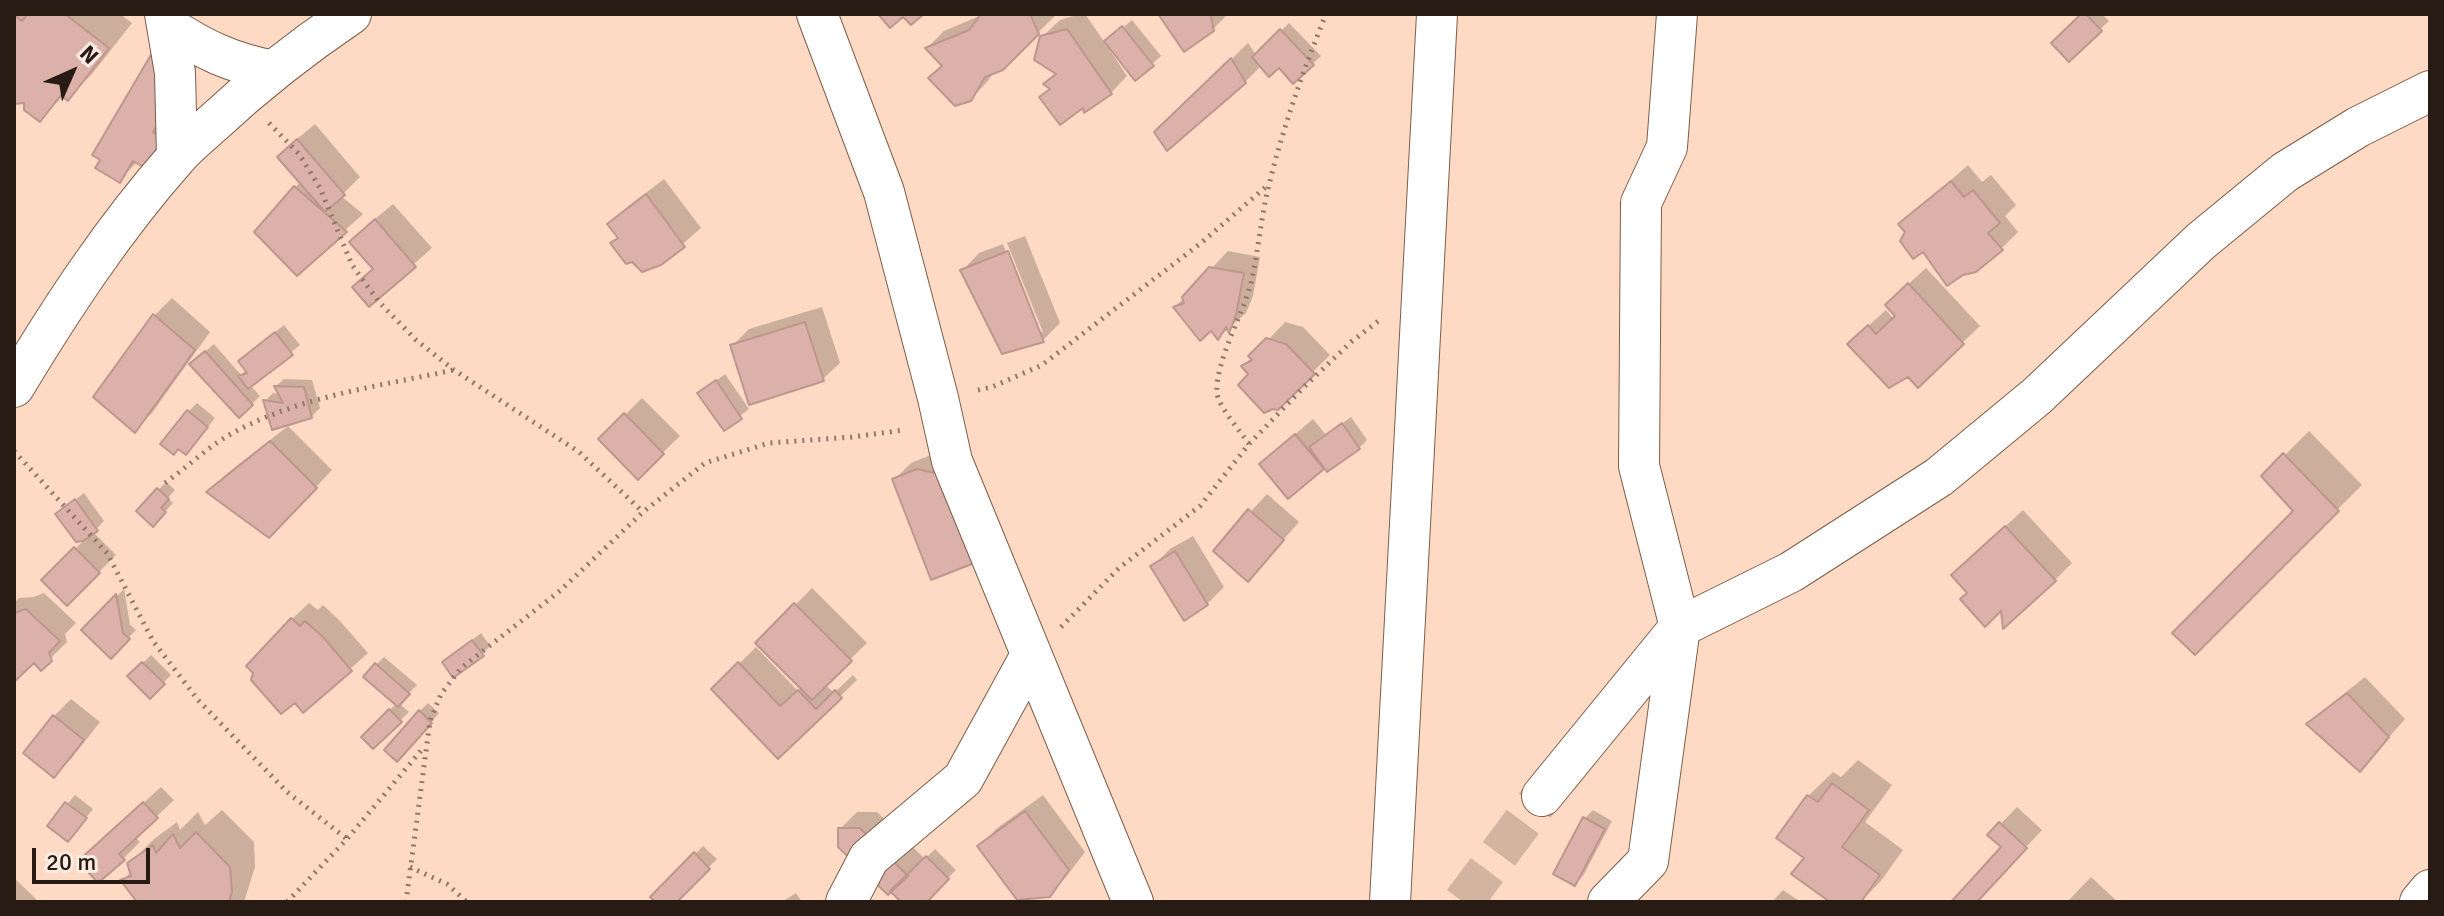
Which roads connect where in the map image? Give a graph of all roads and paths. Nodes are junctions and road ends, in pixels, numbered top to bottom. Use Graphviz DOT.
graph roads {
  1 [pos="351,14"];
  2 [pos="817,14"];
  3 [pos="1326,14"];
  4 [pos="1437,14"];
  5 [pos="1677,14"];
  6 [pos="167,20"];
  7 [pos="273,71"];
  8 [pos="2430,91"];
  9 [pos="242,96"];
  10 [pos="177,156"];
  11 [pos="1269,185"];
  12 [pos="1421,289"];
  13 [pos="454,370"];
  14 [pos="14,387"];
  15 [pos="941,412"];
  16 [pos="1249,444"];
  17 [pos="14,451"];
  18 [pos="165,483"];
  19 [pos="643,512"];
  20 [pos="1680,627"];
  21 [pos="1031,655"];
  22 [pos="425,746"];
  23 [pos="1542,796"];
  24 [pos="347,839"];
  25 [pos="410,867"];
  26 [pos="2430,890"];
  27 [pos="287,902"];
  28 [pos="406,902"];
  29 [pos="467,902"];
  30 [pos="846,902"];
  31 [pos="1133,902"];
  32 [pos="1390,902"];
  33 [pos="1608,902"];
  34 [pos="2420,902"];
  1 -- 7 [label="street"];
  2 -- 15 [label="street"];
  3 -- 11 [label="path"];
  4 -- 12 [label="street"];
  5 -- 20 [label="street"];
  6 -- 7 [label="street"];
  6 -- 10 [label="street"];
  7 -- 9 [label="street"];
  8 -- 20 [label="street"];
  9 -- 10 [label="street"];
  9 -- 13 [label="path"];
  10 -- 14 [label="street"];
  11 -- 15 [label="path"];
  11 -- 16 [label="path"];
  12 -- 16 [label="path"];
  12 -- 32 [label="street"];
  13 -- 18 [label="path"];
  13 -- 19 [label="path"];
  15 -- 19 [label="path"];
  15 -- 21 [label="street"];
  16 -- 21 [label="path"];
  17 -- 24 [label="path"];
  19 -- 22 [label="path"];
  20 -- 23 [label="street"];
  20 -- 33 [label="street"];
  21 -- 30 [label="street"];
  21 -- 31 [label="street"];
  22 -- 24 [label="path"];
  22 -- 25 [label="path"];
  24 -- 27 [label="path"];
  25 -- 28 [label="path"];
  25 -- 29 [label="path"];
  26 -- 34 [label="street"];
}
